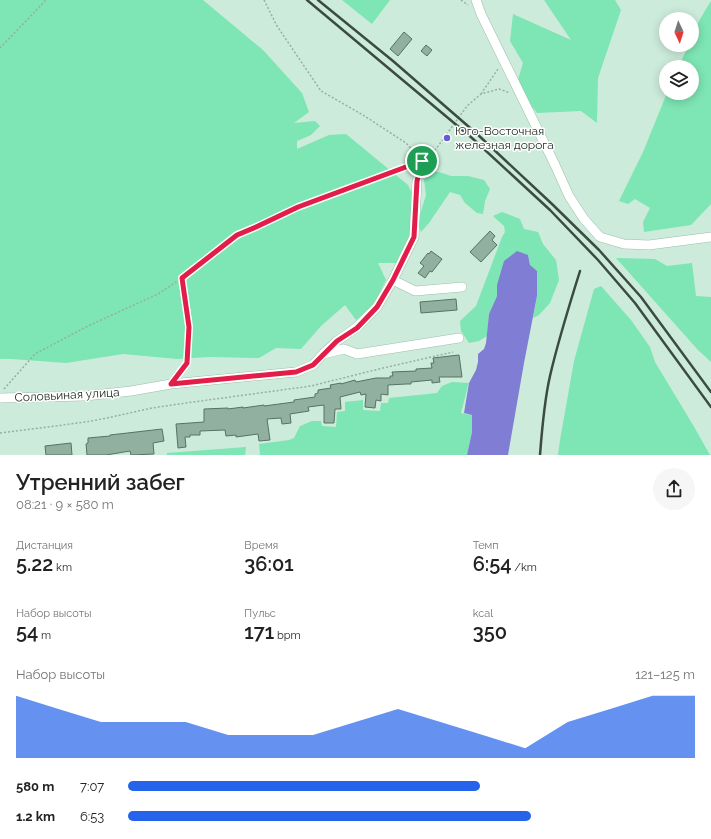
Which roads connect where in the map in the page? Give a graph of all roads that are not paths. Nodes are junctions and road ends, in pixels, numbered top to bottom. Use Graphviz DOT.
graph roads {
  1 [pos="476,0"];
  2 [pos="417,181"];
  3 [pos="711,237"];
  4 [pos="393,280"];
  5 [pos="462,287"];
  6 [pos="459,338"];
  7 [pos="323,354"];
  8 [pos="0,398"];
  1 -- 3 [label="street"];
  2 -- 4 [label="street, Соловьиная улица"];
  4 -- 5 [label="street"];
  4 -- 7 [label="street, Соловьиная улица"];
  6 -- 7 [label="street"];
  7 -- 8 [label="street, Соловьиная улица"];
}
